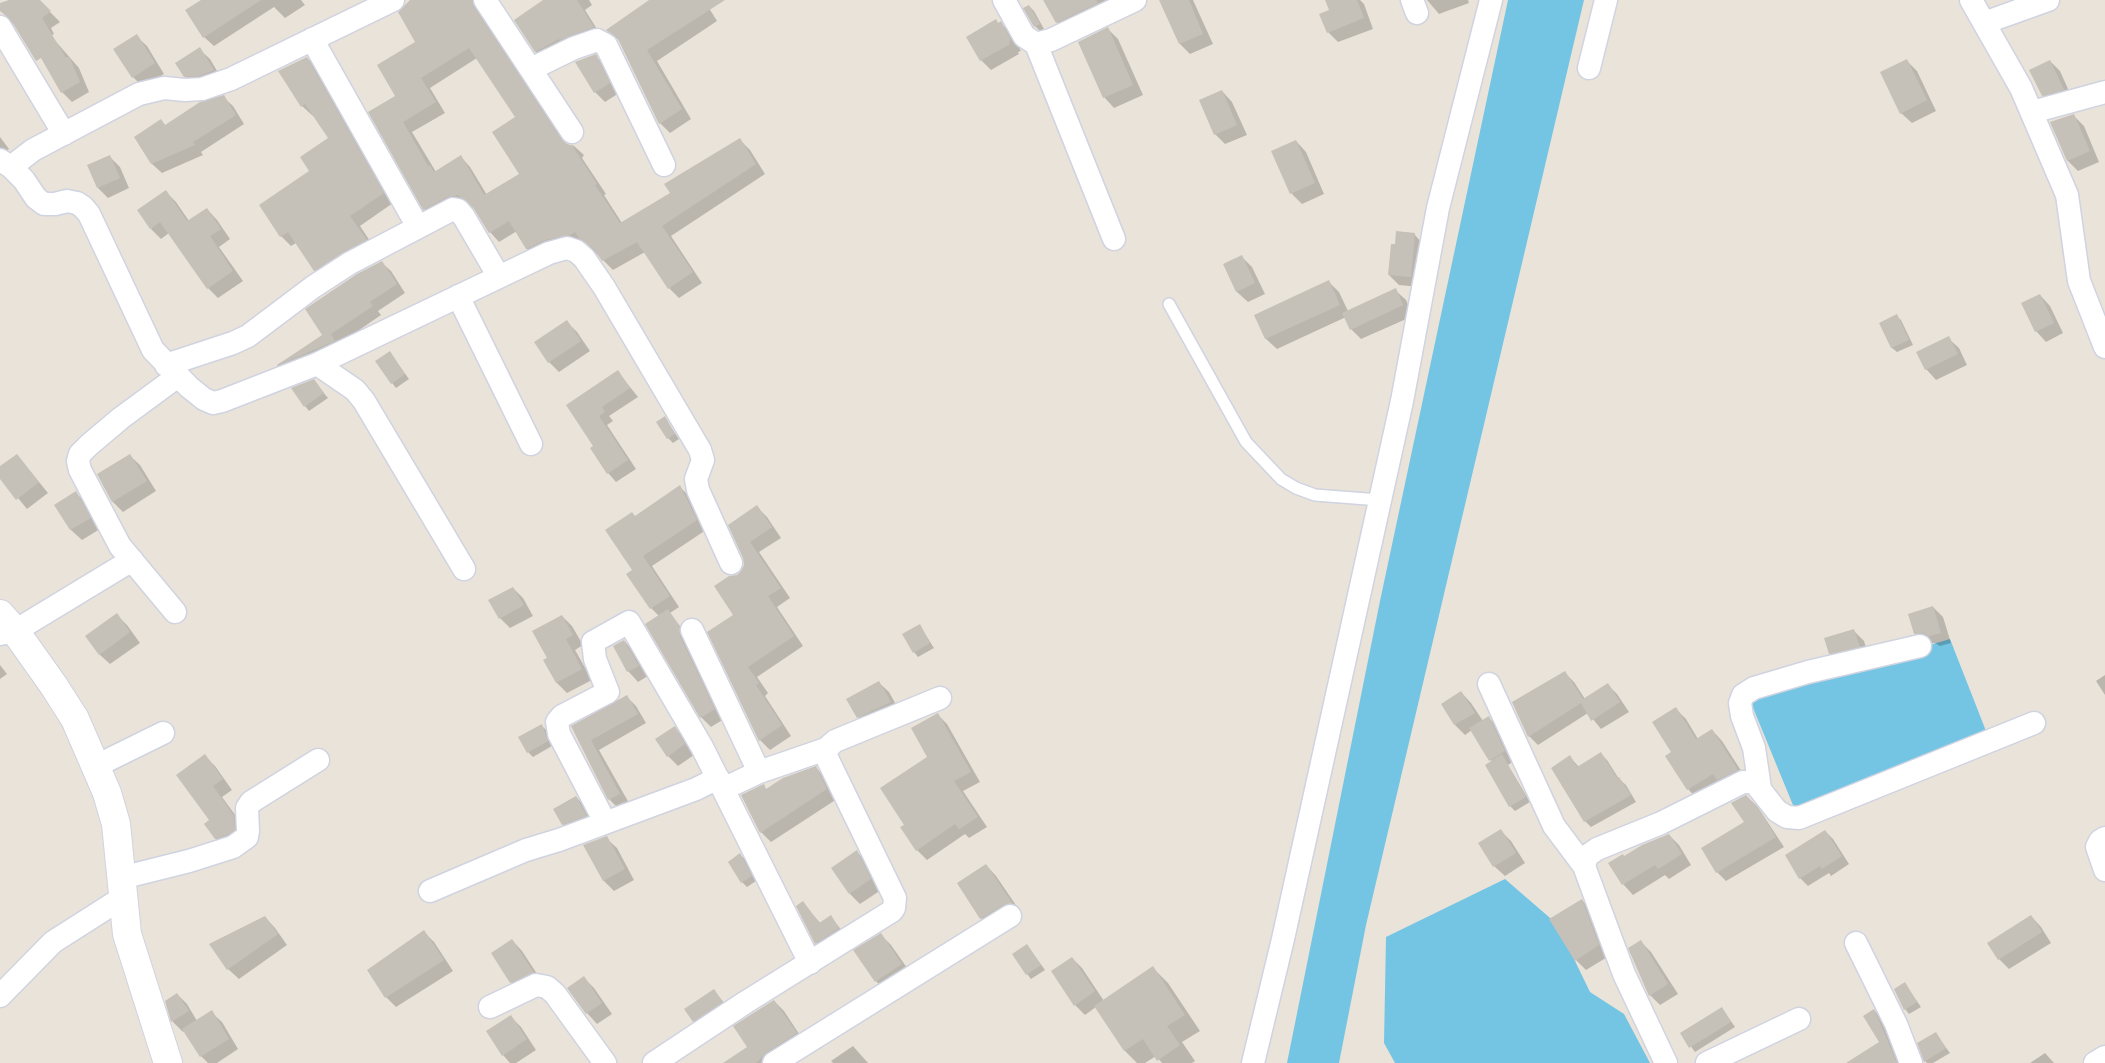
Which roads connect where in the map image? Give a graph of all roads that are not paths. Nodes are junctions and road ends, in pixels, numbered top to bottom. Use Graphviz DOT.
graph roads {
  1 [pos="393,0"];
  2 [pos="485,0"];
  3 [pos="1004,0"];
  4 [pos="1135,0"];
  5 [pos="1491,0"];
  6 [pos="1606,0"];
  7 [pos="1971,0"];
  8 [pos="2048,0"];
  9 [pos="1984,23"];
  10 [pos="0,27"];
  11 [pos="312,39"];
  12 [pos="1036,44"];
  13 [pos="1589,68"];
  14 [pos="531,69"];
  15 [pos="2105,92"];
  16 [pos="2032,112"];
  17 [pos="572,132"];
  18 [pos="64,134"];
  19 [pos="6,163"];
  20 [pos="664,166"];
  21 [pos="418,227"];
  22 [pos="1114,239"];
  23 [pos="499,277"];
  24 [pos="458,296"];
  25 [pos="1169,304"];
  26 [pos="2105,346"];
  27 [pos="317,364"];
  28 [pos="172,371"];
  29 [pos="531,444"];
  30 [pos="1380,500"];
  31 [pos="132,560"];
  32 [pos="730,563"];
  33 [pos="464,569"];
  34 [pos="175,612"];
  35 [pos="5,626"];
  36 [pos="692,630"];
  37 [pos="1920,646"];
  38 [pos="1489,684"];
  39 [pos="940,698"];
  40 [pos="2034,724"];
  41 [pos="163,733"];
  42 [pos="826,749"];
  43 [pos="318,760"];
  44 [pos="96,766"];
  45 [pos="759,772"];
  46 [pos="720,783"];
  47 [pos="1760,788"];
  48 [pos="605,822"];
  49 [pos="2105,838"];
  50 [pos="1584,866"];
  51 [pos="2105,870"];
  52 [pos="121,888"];
  53 [pos="430,891"];
  54 [pos="1010,916"];
  55 [pos="1856,943"];
  56 [pos="810,963"];
  57 [pos="0,996"];
  58 [pos="490,1007"];
  59 [pos="1799,1019"];
  60 [pos="2105,1058"];
  61 [pos="780,1061"];
  62 [pos="168,1063"];
  63 [pos="605,1063"];
  64 [pos="654,1063"];
  65 [pos="1253,1063"];
  66 [pos="1666,1063"];
  67 [pos="1707,1063"];
  68 [pos="1911,1063"];
  69 [pos="2095,1063"];
  1 -- 11 [label="street"];
  2 -- 14 [label="street"];
  3 -- 12 [label="street"];
  4 -- 12 [label="street"];
  5 -- 30 [label="street"];
  6 -- 13 [label="street"];
  7 -- 9 [label="street"];
  8 -- 9 [label="street"];
  9 -- 16 [label="street"];
  10 -- 18 [label="street"];
  11 -- 18 [label="street"];
  11 -- 21 [label="street"];
  12 -- 22 [label="street"];
  14 -- 17 [label="street"];
  14 -- 20 [label="street"];
  15 -- 16 [label="street"];
  16 -- 26 [label="street"];
  18 -- 19 [label="street"];
  19 -- 28 [label="street"];
  21 -- 23 [label="street"];
  21 -- 28 [label="street"];
  23 -- 24 [label="street"];
  23 -- 32 [label="street"];
  24 -- 27 [label="street"];
  24 -- 29 [label="street"];
  25 -- 30 [label="lane"];
  27 -- 28 [label="street"];
  27 -- 33 [label="street"];
  28 -- 31 [label="street"];
  30 -- 65 [label="street"];
  31 -- 34 [label="street"];
  31 -- 35 [label="street"];
  35 -- 44 [label="street"];
  36 -- 45 [label="street"];
  37 -- 47 [label="street"];
  38 -- 50 [label="street"];
  39 -- 42 [label="street"];
  40 -- 47 [label="street"];
  41 -- 44 [label="street"];
  42 -- 45 [label="street"];
  42 -- 56 [label="street"];
  43 -- 52 [label="street"];
  44 -- 52 [label="street"];
  45 -- 46 [label="street"];
  46 -- 48 [label="street"];
  46 -- 48 [label="street"];
  46 -- 56 [label="street"];
  47 -- 50 [label="street"];
  48 -- 53 [label="street"];
  49 -- 51 [label="street"];
  50 -- 66 [label="street"];
  52 -- 57 [label="street"];
  52 -- 62 [label="street"];
  54 -- 61 [label="street"];
  55 -- 68 [label="street"];
  56 -- 64 [label="street"];
  58 -- 63 [label="street"];
  59 -- 67 [label="street"];
  60 -- 69 [label="street"];
}
